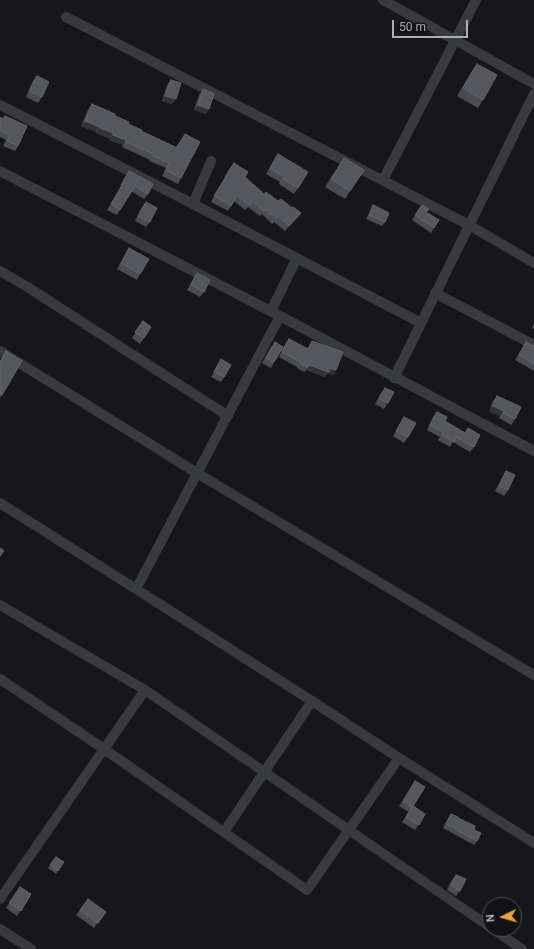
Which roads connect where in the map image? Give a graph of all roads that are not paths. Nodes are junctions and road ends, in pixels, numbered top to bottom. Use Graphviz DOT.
graph roads {
  1 [pos="383,0"];
  2 [pos="476,0"];
  3 [pos="66,17"];
  4 [pos="455,40"];
  5 [pos="534,84"];
  6 [pos="534,94"];
  7 [pos="0,105"];
  8 [pos="211,161"];
  9 [pos="0,171"];
  10 [pos="383,180"];
  11 [pos="193,204"];
  12 [pos="469,225"];
  13 [pos="297,258"];
  14 [pos="534,263"];
  15 [pos="0,271"];
  16 [pos="435,293"];
  17 [pos="271,311"];
  18 [pos="280,316"];
  19 [pos="421,323"];
  20 [pos="534,345"];
  21 [pos="0,351"];
  22 [pos="394,378"];
  23 [pos="228,416"];
  24 [pos="534,452"];
  25 [pos="197,473"];
  26 [pos="0,503"];
  27 [pos="136,589"];
  28 [pos="0,605"];
  29 [pos="534,674"];
  30 [pos="0,679"];
  31 [pos="145,690"];
  32 [pos="312,701"];
  33 [pos="104,749"];
  34 [pos="399,758"];
  35 [pos="264,771"];
  36 [pos="349,830"];
  37 [pos="224,832"];
  38 [pos="534,843"];
  39 [pos="0,899"];
  40 [pos="482,921"];
  41 [pos="0,928"];
  42 [pos="505,937"];
  43 [pos="31,949"];
  44 [pos="522,949"];
  1 -- 4 [label="street"];
  2 -- 4 [label="street"];
  3 -- 10 [label="street"];
  4 -- 5 [label="street"];
  4 -- 10 [label="street"];
  6 -- 12 [label="street"];
  7 -- 11 [label="street"];
  8 -- 11 [label="street"];
  9 -- 17 [label="street"];
  10 -- 12 [label="street"];
  11 -- 13 [label="street"];
  12 -- 14 [label="street"];
  12 -- 16 [label="street"];
  13 -- 17 [label="street"];
  13 -- 19 [label="street"];
  15 -- 23 [label="street"];
  16 -- 19 [label="street"];
  16 -- 20 [label="street"];
  17 -- 18 [label="street"];
  18 -- 22 [label="street"];
  18 -- 23 [label="street"];
  19 -- 22 [label="street"];
  21 -- 25 [label="street"];
  22 -- 24 [label="street"];
  23 -- 25 [label="street"];
  25 -- 27 [label="street"];
  25 -- 29 [label="street"];
  26 -- 27 [label="street"];
  27 -- 32 [label="street"];
  28 -- 31 [label="street"];
  30 -- 33 [label="street"];
  31 -- 33 [label="street"];
  31 -- 35 [label="street"];
  32 -- 34 [label="street"];
  32 -- 35 [label="street"];
  33 -- 37 [label="street"];
  33 -- 39 [label="street"];
  34 -- 36 [label="street"];
  34 -- 38 [label="street"];
  35 -- 36 [label="street"];
  35 -- 37 [label="street"];
  36 -- 37 [label="street"];
  36 -- 40 [label="street"];
  41 -- 43 [label="street"];
  42 -- 44 [label="street"];
}
